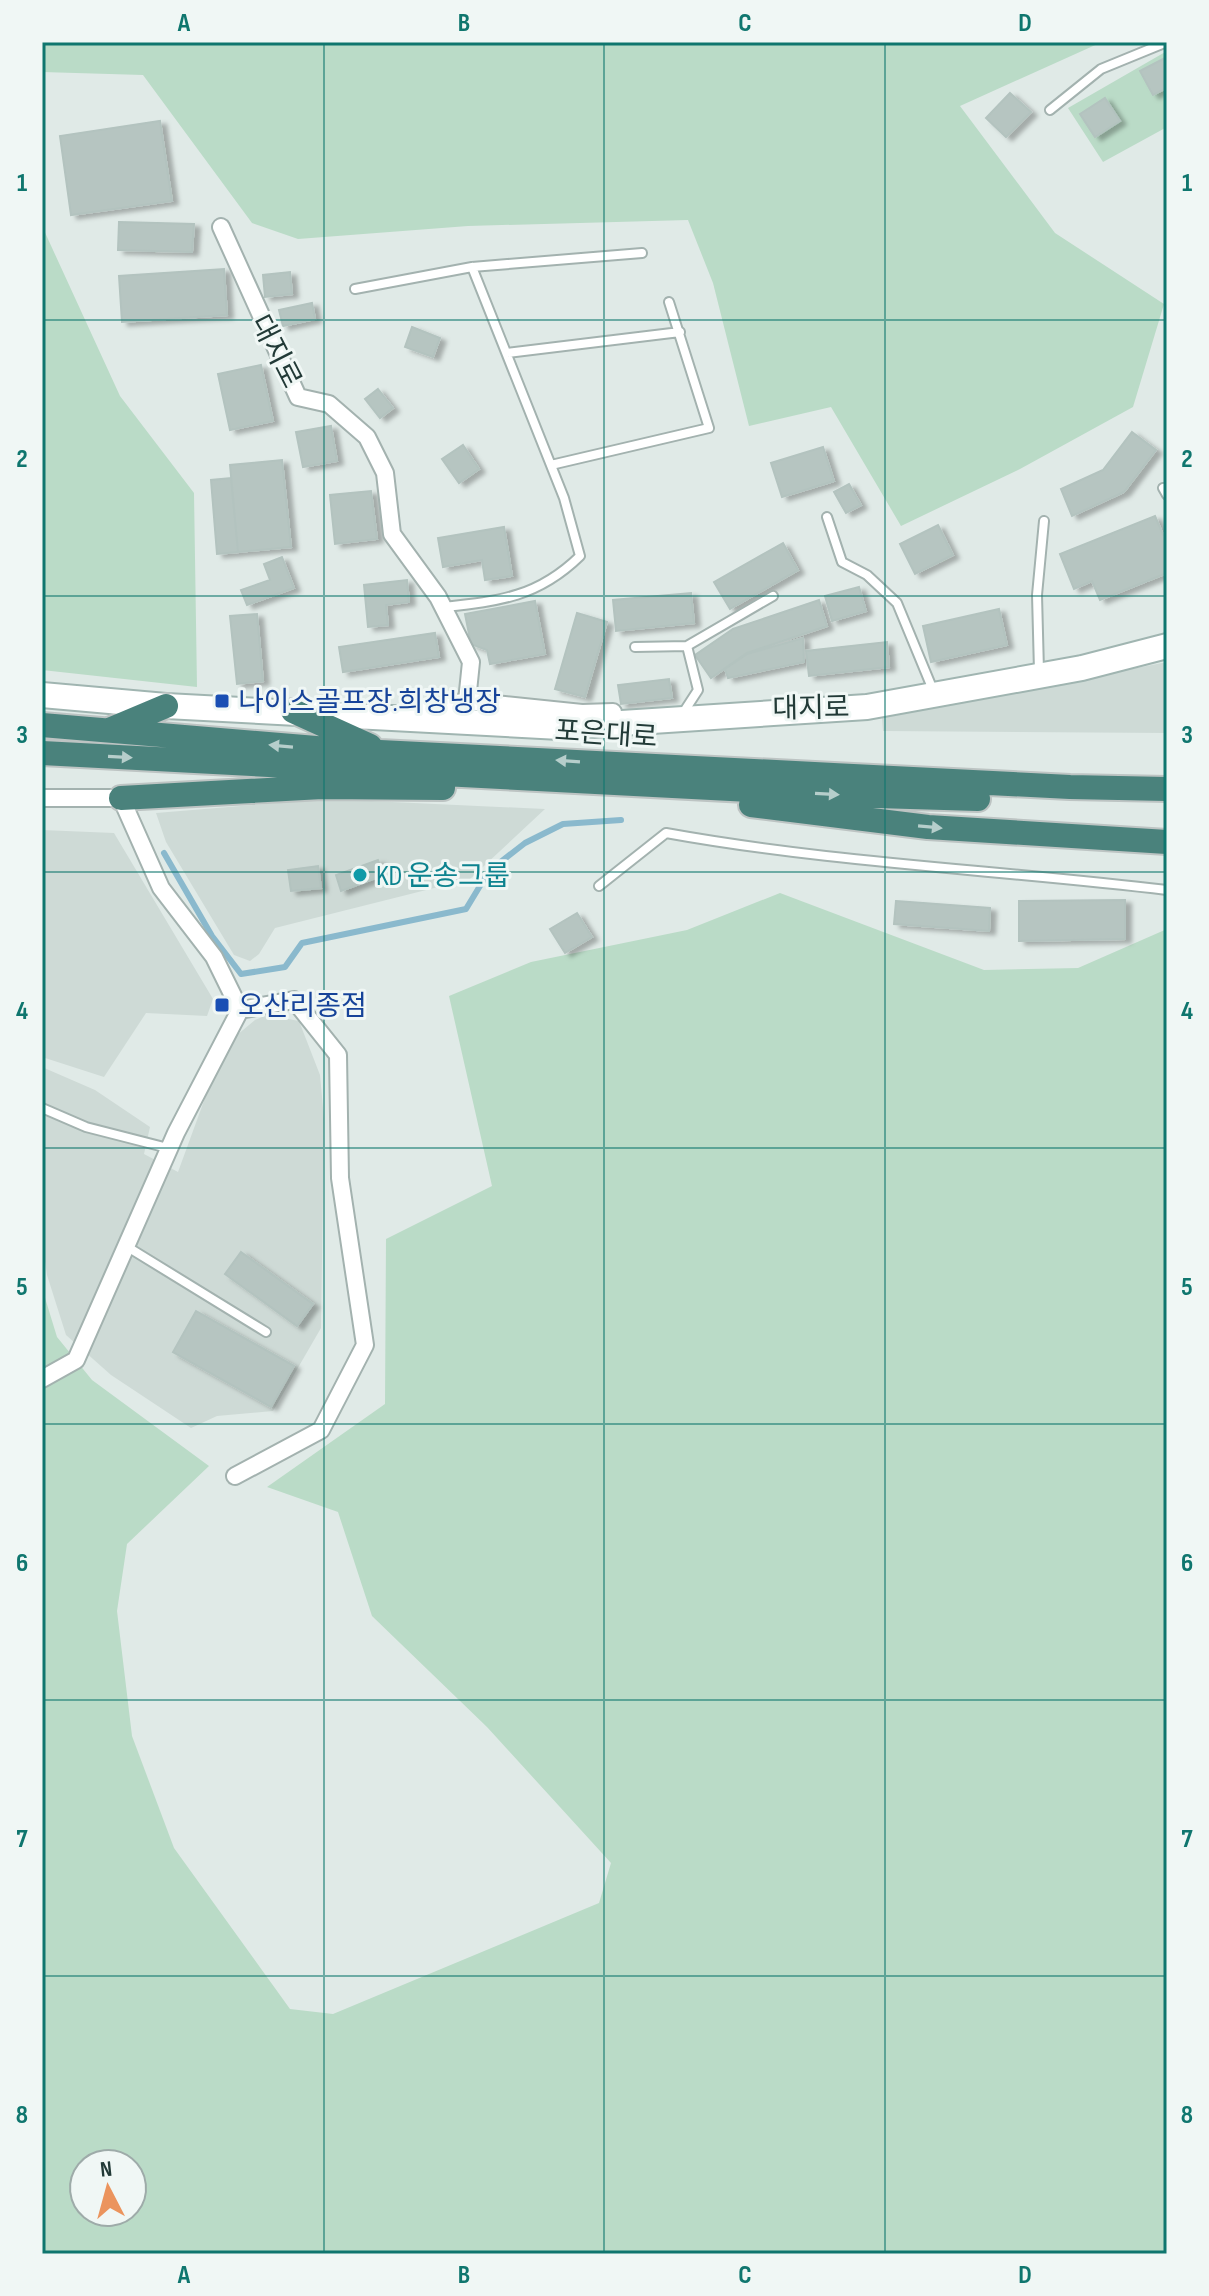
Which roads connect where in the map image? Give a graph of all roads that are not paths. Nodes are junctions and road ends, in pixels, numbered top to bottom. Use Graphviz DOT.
graph roads {
  1 [pos="1167,42"];
  2 [pos="1050,110"];
  3 [pos="221,227"];
  4 [pos="642,253"];
  5 [pos="472,267"];
  6 [pos="355,289"];
  7 [pos="669,302"];
  8 [pos="680,332"];
  9 [pos="507,353"];
  10 [pos="551,465"];
  11 [pos="827,517"];
  12 [pos="1044,521"];
  13 [pos="773,596"];
  14 [pos="444,607"];
  15 [pos="687,646"];
  16 [pos="1167,646"];
  17 [pos="635,647"];
  18 [pos="1039,676"];
  19 [pos="936,694"];
  20 [pos="42,695"];
  21 [pos="467,701"];
  22 [pos="166,706"];
  23 [pos="867,707"];
  24 [pos="685,710"];
  25 [pos="293,711"];
  26 [pos="397,716"];
  27 [pos="42,725"];
  28 [pos="106,732"];
  29 [pos="380,750"];
  30 [pos="42,753"];
  31 [pos="593,780"];
  32 [pos="716,788"];
  33 [pos="1167,789"];
  34 [pos="558,790"];
  35 [pos="42,798"];
  36 [pos="121,798"];
  37 [pos="1167,803"];
  38 [pos="769,807"];
  39 [pos="1167,842"];
  40 [pos="599,886"];
  41 [pos="1167,890"];
  42 [pos="240,1010"];
  43 [pos="42,1108"];
  44 [pos="169,1148"];
  45 [pos="125,1246"];
  46 [pos="266,1332"];
  47 [pos="42,1379"];
  48 [pos="235,1476"];
  1 -- 2 [label="lane"];
  3 -- 14 [label="street, 대지로"];
  4 -- 5 [label="lane"];
  5 -- 6 [label="lane"];
  5 -- 9 [label="lane"];
  7 -- 8 [label="lane"];
  8 -- 9 [label="lane"];
  8 -- 10 [label="lane"];
  9 -- 10 [label="lane"];
  10 -- 14 [label="lane"];
  11 -- 19 [label="lane"];
  12 -- 18 [label="lane"];
  13 -- 15 [label="lane"];
  14 -- 21 [label="street, 대지로"];
  15 -- 17 [label="lane"];
  15 -- 24 [label="lane"];
  16 -- 18 [label="main road, 대지로"];
  18 -- 19 [label="main road, 대지로"];
  19 -- 23 [label="main road, 대지로"];
  20 -- 22 [label="main road, 대지로"];
  21 -- 24 [label="street, 대지로"];
  21 -- 26 [label="street, 대지로"];
  22 -- 25 [label="main road, 대지로"];
  22 -- 28 [label="highway"];
  23 -- 24 [label="street, 대지로"];
  23 -- 26 [label="main road, 대지로"];
  25 -- 26 [label="main road, 대지로"];
  25 -- 29 [label="highway"];
  27 -- 28 [label="highway, 포은대로"];
  29 -- 28 [label="highway, 포은대로, one-way"];
  33 -- 29 [label="highway, 포은대로, one-way"];
  30 -- 31 [label="highway, 포은대로, one-way"];
  31 -- 32 [label="highway, 포은대로"];
  31 -- 34 [label="highway"];
  32 -- 37 [label="highway, 포은대로, one-way"];
  32 -- 38 [label="highway"];
  34 -- 36 [label="highway"];
  34 -- 38 [label="highway"];
  35 -- 36 [label="street"];
  36 -- 42 [label="street"];
  38 -- 39 [label="highway, one-way"];
  40 -- 41 [label="lane"];
  42 -- 44 [label="street"];
  42 -- 48 [label="street"];
  43 -- 44 [label="lane"];
  44 -- 45 [label="street"];
  45 -- 46 [label="lane"];
  45 -- 47 [label="street"];
}
